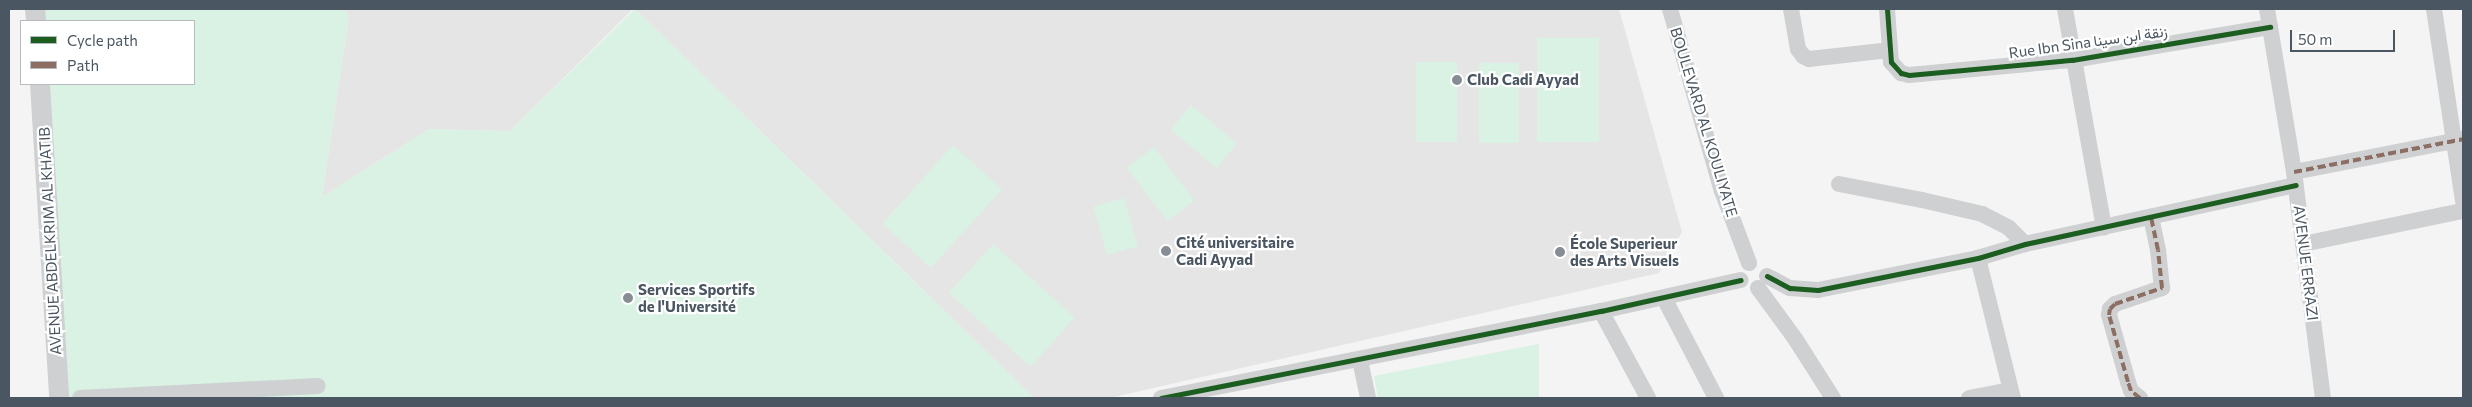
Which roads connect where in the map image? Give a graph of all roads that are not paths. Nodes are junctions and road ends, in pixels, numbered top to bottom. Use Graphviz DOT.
graph roads {
  1 [pos="1670,9"];
  2 [pos="1791,9"];
  3 [pos="1887,9"];
  4 [pos="2065,9"];
  5 [pos="2267,9"];
  6 [pos="2434,9"];
  7 [pos="2270,26"];
  8 [pos="1890,50"];
  9 [pos="2072,60"];
  10 [pos="40,85"];
  11 [pos="2458,140"];
  12 [pos="2295,178"];
  13 [pos="1839,184"];
  14 [pos="2463,201"];
  15 [pos="2463,211"];
  16 [pos="2150,217"];
  17 [pos="2104,228"];
  18 [pos="2025,244"];
  19 [pos="2303,244"];
  20 [pos="1978,258"];
  21 [pos="1749,263"];
  22 [pos="1741,280"];
  23 [pos="1762,282"];
  24 [pos="1664,298"];
  25 [pos="1601,311"];
  26 [pos="1360,360"];
  27 [pos="318,386"];
  28 [pos="2011,394"];
  29 [pos="59,398"];
  30 [pos="80,398"];
  31 [pos="1161,398"];
  32 [pos="1368,398"];
  33 [pos="1648,398"];
  34 [pos="1716,398"];
  35 [pos="1833,398"];
  36 [pos="1969,398"];
  37 [pos="2140,398"];
  38 [pos="2323,398"];
  1 -- 21 [label="street, BOULEVARD AL KOULIYATE"];
  2 -- 8 [label="street"];
  3 -- 8 [label="street"];
  4 -- 9 [label="street"];
  5 -- 7 [label="street, AVENUE ERRAZI"];
  6 -- 11 [label="street"];
  7 -- 9 [label="street, Rue Ibn Sina زنقة ابن سينا"];
  7 -- 12 [label="street, AVENUE ERRAZI"];
  8 -- 9 [label="street, Rue Ibn Sina زنقة ابن سينا"];
  9 -- 17 [label="street"];
  10 -- 29 [label="street, AVENUE ABDELKRIM AL KHATIB"];
  11 -- 12 [label="street"];
  11 -- 14 [label="street"];
  12 -- 16 [label="street"];
  12 -- 19 [label="street, AVENUE ERRAZI"];
  13 -- 18 [label="street"];
  15 -- 19 [label="street"];
  16 -- 17 [label="street"];
  16 -- 37 [label="street"];
  17 -- 18 [label="street"];
  18 -- 20 [label="street"];
  19 -- 38 [label="street, AVENUE ERRAZI"];
  20 -- 23 [label="street"];
  20 -- 28 [label="street"];
  21 -- 22 [label="street"];
  21 -- 23 [label="street"];
  22 -- 23 [label="street"];
  22 -- 24 [label="street"];
  23 -- 35 [label="street"];
  24 -- 25 [label="street"];
  24 -- 34 [label="street"];
  25 -- 26 [label="street"];
  25 -- 33 [label="street"];
  26 -- 31 [label="street"];
  26 -- 32 [label="street"];
  27 -- 30 [label="street"];
  28 -- 36 [label="street"];
}
